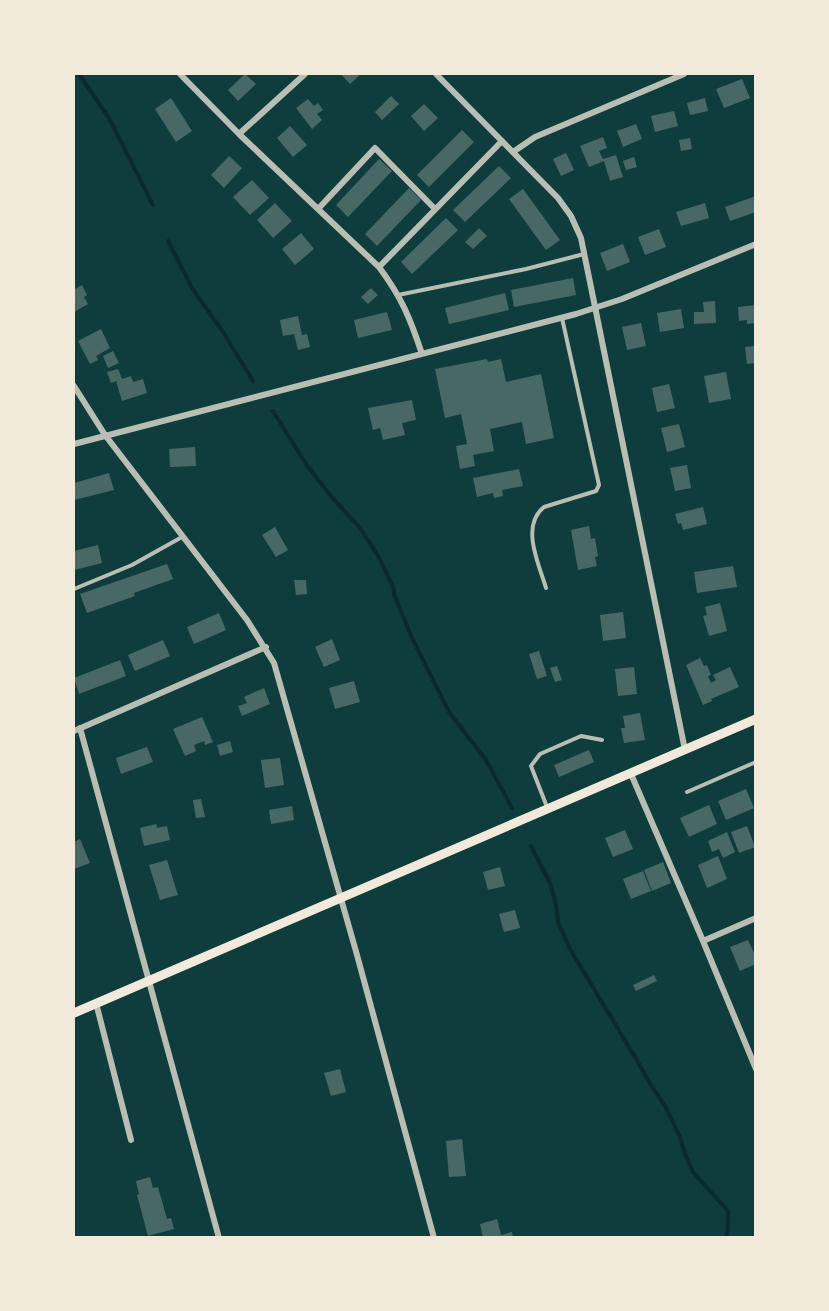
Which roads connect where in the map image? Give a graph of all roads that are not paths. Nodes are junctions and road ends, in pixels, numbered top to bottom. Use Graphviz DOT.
graph roads {
  1 [pos="180,74"];
  2 [pos="305,74"];
  3 [pos="436,74"];
  4 [pos="684,74"];
  5 [pos="239,134"];
  6 [pos="502,141"];
  7 [pos="513,152"];
  8 [pos="318,209"];
  9 [pos="435,209"];
  10 [pos="756,244"];
  11 [pos="584,254"];
  12 [pos="379,267"];
  13 [pos="398,295"];
  14 [pos="595,308"];
  15 [pos="561,318"];
  16 [pos="422,354"];
  17 [pos="74,386"];
  18 [pos="105,435"];
  19 [pos="74,444"];
  20 [pos="183,536"];
  21 [pos="546,588"];
  22 [pos="74,589"];
  23 [pos="266,647"];
  24 [pos="756,719"];
  25 [pos="77,730"];
  26 [pos="602,741"];
  27 [pos="685,750"];
  28 [pos="756,762"];
  29 [pos="631,774"];
  30 [pos="687,792"];
  31 [pos="548,810"];
  32 [pos="340,898"];
  33 [pos="756,918"];
  34 [pos="703,941"];
  35 [pos="150,980"];
  36 [pos="96,1003"];
  37 [pos="74,1013"];
  38 [pos="756,1069"];
  39 [pos="131,1140"];
  40 [pos="219,1238"];
  41 [pos="434,1238"];
  1 -- 5 [label="street"];
  2 -- 5 [label="street"];
  3 -- 6 [label="street"];
  4 -- 7 [label="street"];
  5 -- 8 [label="street"];
  6 -- 7 [label="street"];
  6 -- 9 [label="street"];
  7 -- 11 [label="street"];
  8 -- 9 [label="street"];
  8 -- 12 [label="street"];
  9 -- 12 [label="street"];
  10 -- 14 [label="street"];
  11 -- 13 [label="lane"];
  11 -- 14 [label="street"];
  12 -- 13 [label="street"];
  13 -- 16 [label="street"];
  14 -- 15 [label="street"];
  14 -- 27 [label="street"];
  15 -- 16 [label="street"];
  15 -- 21 [label="lane"];
  16 -- 18 [label="street"];
  17 -- 18 [label="street"];
  18 -- 19 [label="street"];
  18 -- 20 [label="street"];
  20 -- 22 [label="lane"];
  20 -- 23 [label="street"];
  23 -- 25 [label="street"];
  23 -- 32 [label="street"];
  24 -- 27 [label="main road"];
  25 -- 35 [label="street"];
  26 -- 31 [label="lane"];
  27 -- 29 [label="main road"];
  28 -- 30 [label="lane"];
  29 -- 31 [label="main road"];
  29 -- 34 [label="street"];
  31 -- 32 [label="main road"];
  32 -- 35 [label="main road"];
  32 -- 41 [label="street"];
  33 -- 34 [label="street"];
  34 -- 38 [label="street"];
  35 -- 36 [label="main road"];
  35 -- 40 [label="street"];
  36 -- 37 [label="main road"];
  36 -- 39 [label="street"];
}
